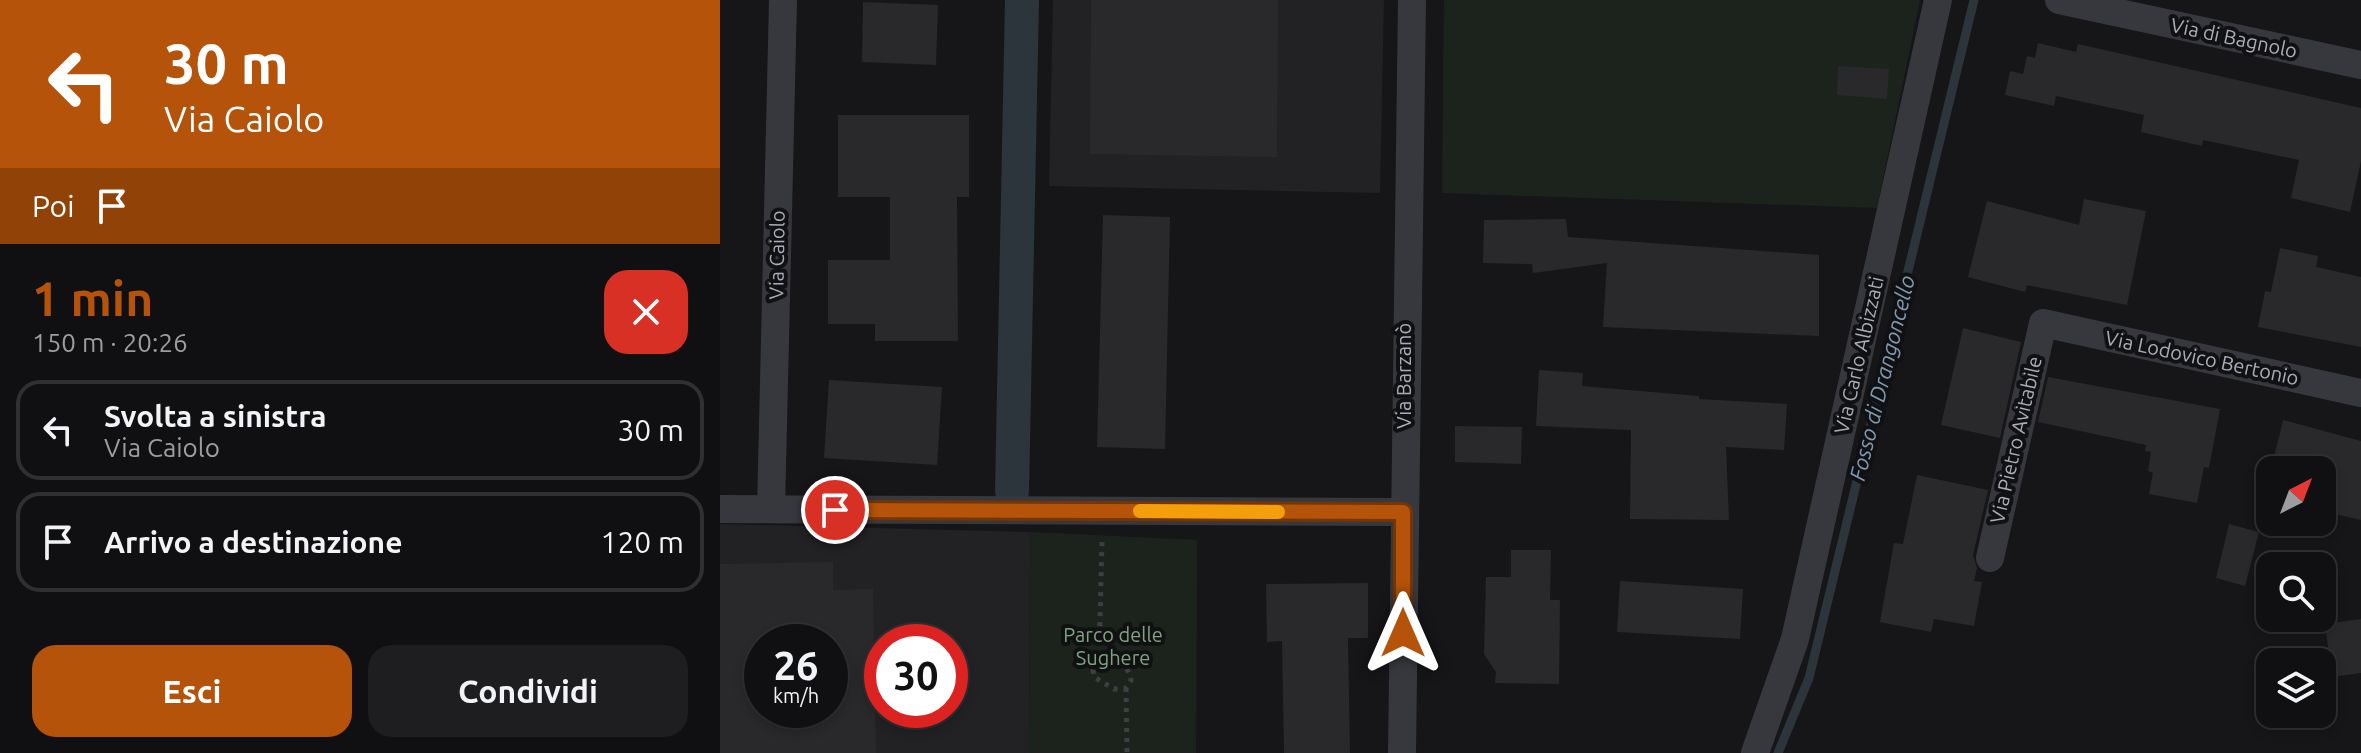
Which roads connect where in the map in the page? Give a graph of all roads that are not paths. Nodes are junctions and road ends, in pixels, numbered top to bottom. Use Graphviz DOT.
graph roads {
  1 [pos="783,0"];
  2 [pos="1412,0"];
  3 [pos="1938,0"];
  4 [pos="2059,0"];
  5 [pos="2361,65"];
  6 [pos="2043,323"];
  7 [pos="2361,393"];
  8 [pos="720,509"];
  9 [pos="771,509"];
  10 [pos="1403,512"];
  11 [pos="1990,558"];
  12 [pos="1402,753"];
  13 [pos="1755,753"];
  1 -- 9 [label="street, Via Caiolo"];
  2 -- 10 [label="street, Via Barzanò"];
  3 -- 13 [label="street, Via Carlo Albizzati"];
  4 -- 5 [label="street, Via di Bagnolo"];
  6 -- 7 [label="street, Via Lodovico Bertonio"];
  6 -- 11 [label="street, Via Pietro Avitabile"];
  8 -- 9 [label="street"];
  9 -- 10 [label="street"];
  10 -- 12 [label="street, Via Barzanò"];
}
